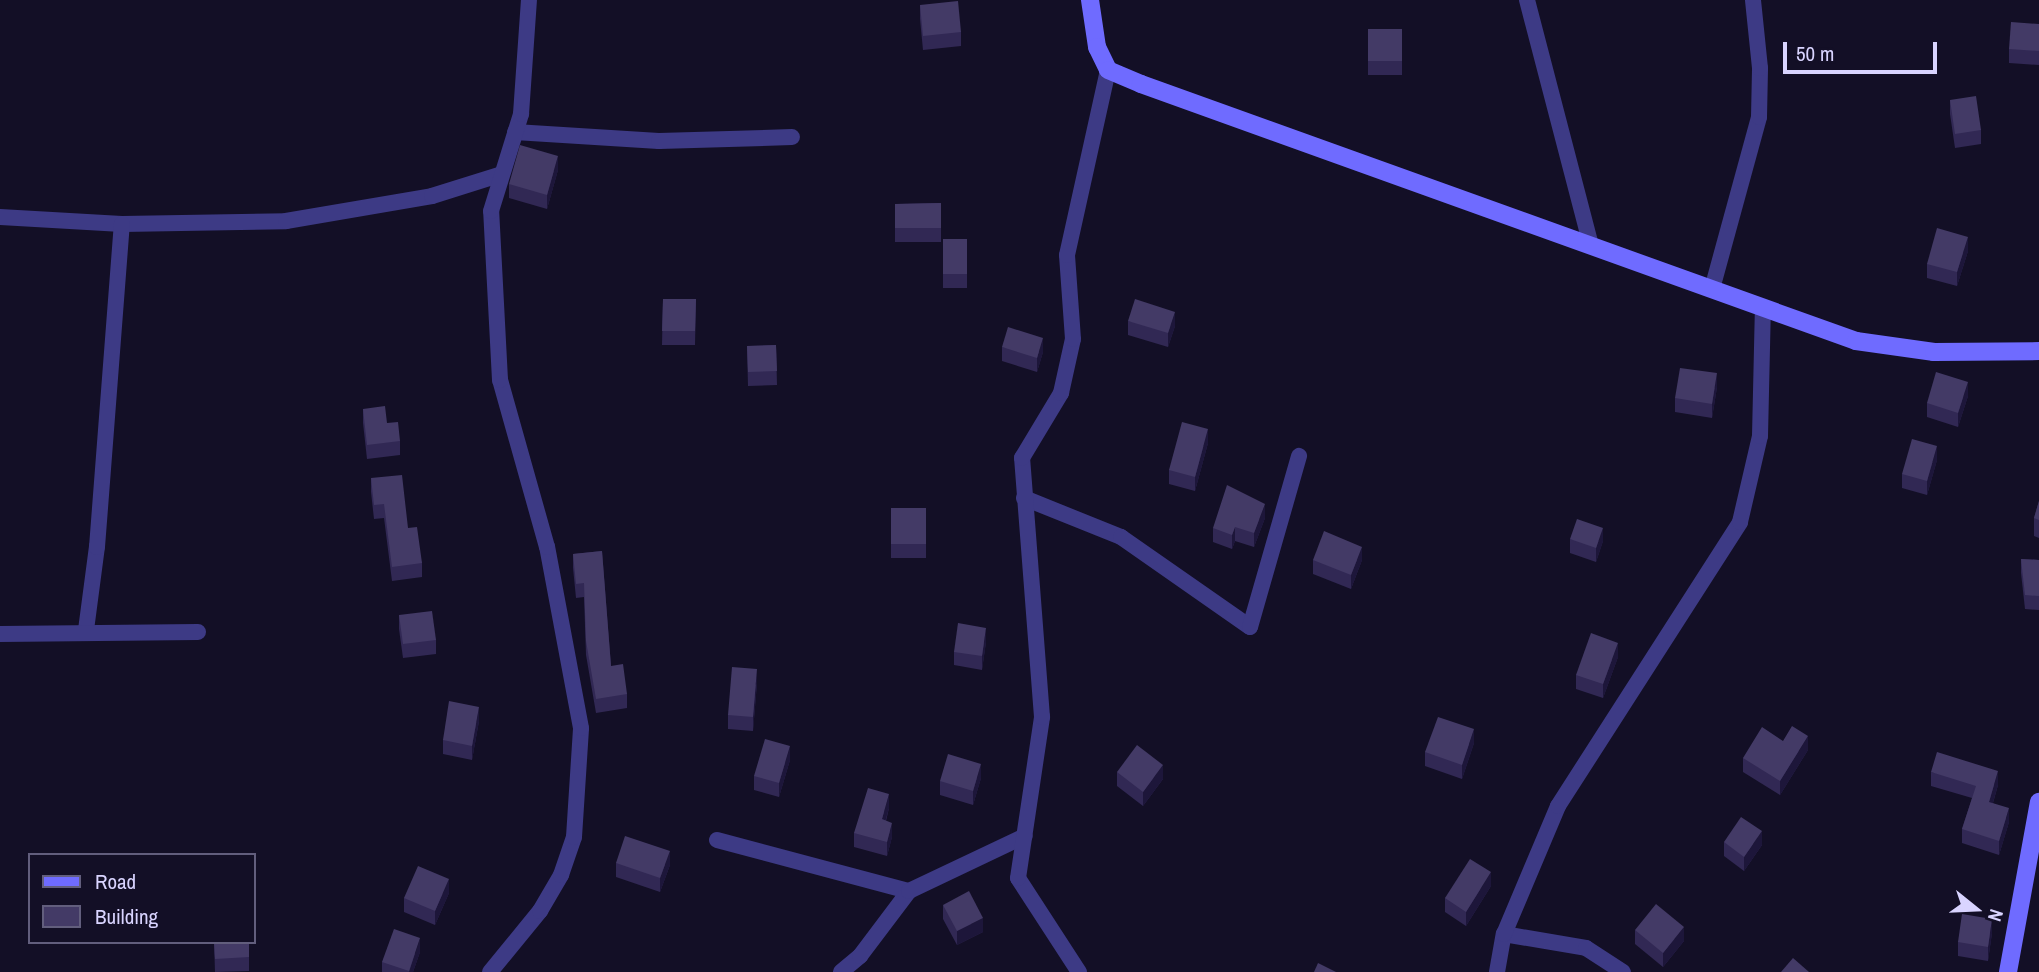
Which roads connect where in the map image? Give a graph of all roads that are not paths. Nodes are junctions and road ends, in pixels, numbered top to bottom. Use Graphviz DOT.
graph roads {
  1 [pos="529,0"];
  2 [pos="1090,0"];
  3 [pos="1527,0"];
  4 [pos="1753,0"];
  5 [pos="1108,70"];
  6 [pos="515,132"];
  7 [pos="792,137"];
  8 [pos="502,174"];
  9 [pos="0,217"];
  10 [pos="122,224"];
  11 [pos="1591,245"];
  12 [pos="1712,289"];
  13 [pos="1763,308"];
  14 [pos="2039,352"];
  15 [pos="1299,456"];
  16 [pos="1024,498"];
  17 [pos="86,630"];
  18 [pos="198,632"];
  19 [pos="0,634"];
  20 [pos="2039,802"];
  21 [pos="1024,836"];
  22 [pos="717,840"];
  23 [pos="909,891"];
  24 [pos="1504,934"];
  25 [pos="490,972"];
  26 [pos="841,972"];
  27 [pos="1079,972"];
  28 [pos="1497,972"];
  29 [pos="1623,972"];
  30 [pos="2008,972"];
  1 -- 6 [label="street"];
  2 -- 5 [label="street"];
  3 -- 11 [label="street"];
  4 -- 12 [label="street"];
  5 -- 11 [label="street"];
  5 -- 16 [label="street"];
  6 -- 7 [label="street"];
  6 -- 8 [label="street"];
  8 -- 10 [label="street"];
  8 -- 25 [label="street"];
  9 -- 10 [label="street"];
  10 -- 17 [label="street"];
  11 -- 12 [label="street"];
  12 -- 13 [label="street"];
  13 -- 14 [label="street"];
  13 -- 24 [label="street"];
  15 -- 16 [label="street"];
  16 -- 21 [label="street"];
  17 -- 18 [label="street"];
  17 -- 19 [label="street"];
  20 -- 30 [label="street"];
  21 -- 23 [label="street"];
  21 -- 27 [label="street"];
  22 -- 23 [label="street"];
  23 -- 26 [label="street"];
  24 -- 28 [label="street"];
  24 -- 29 [label="street"];
}
